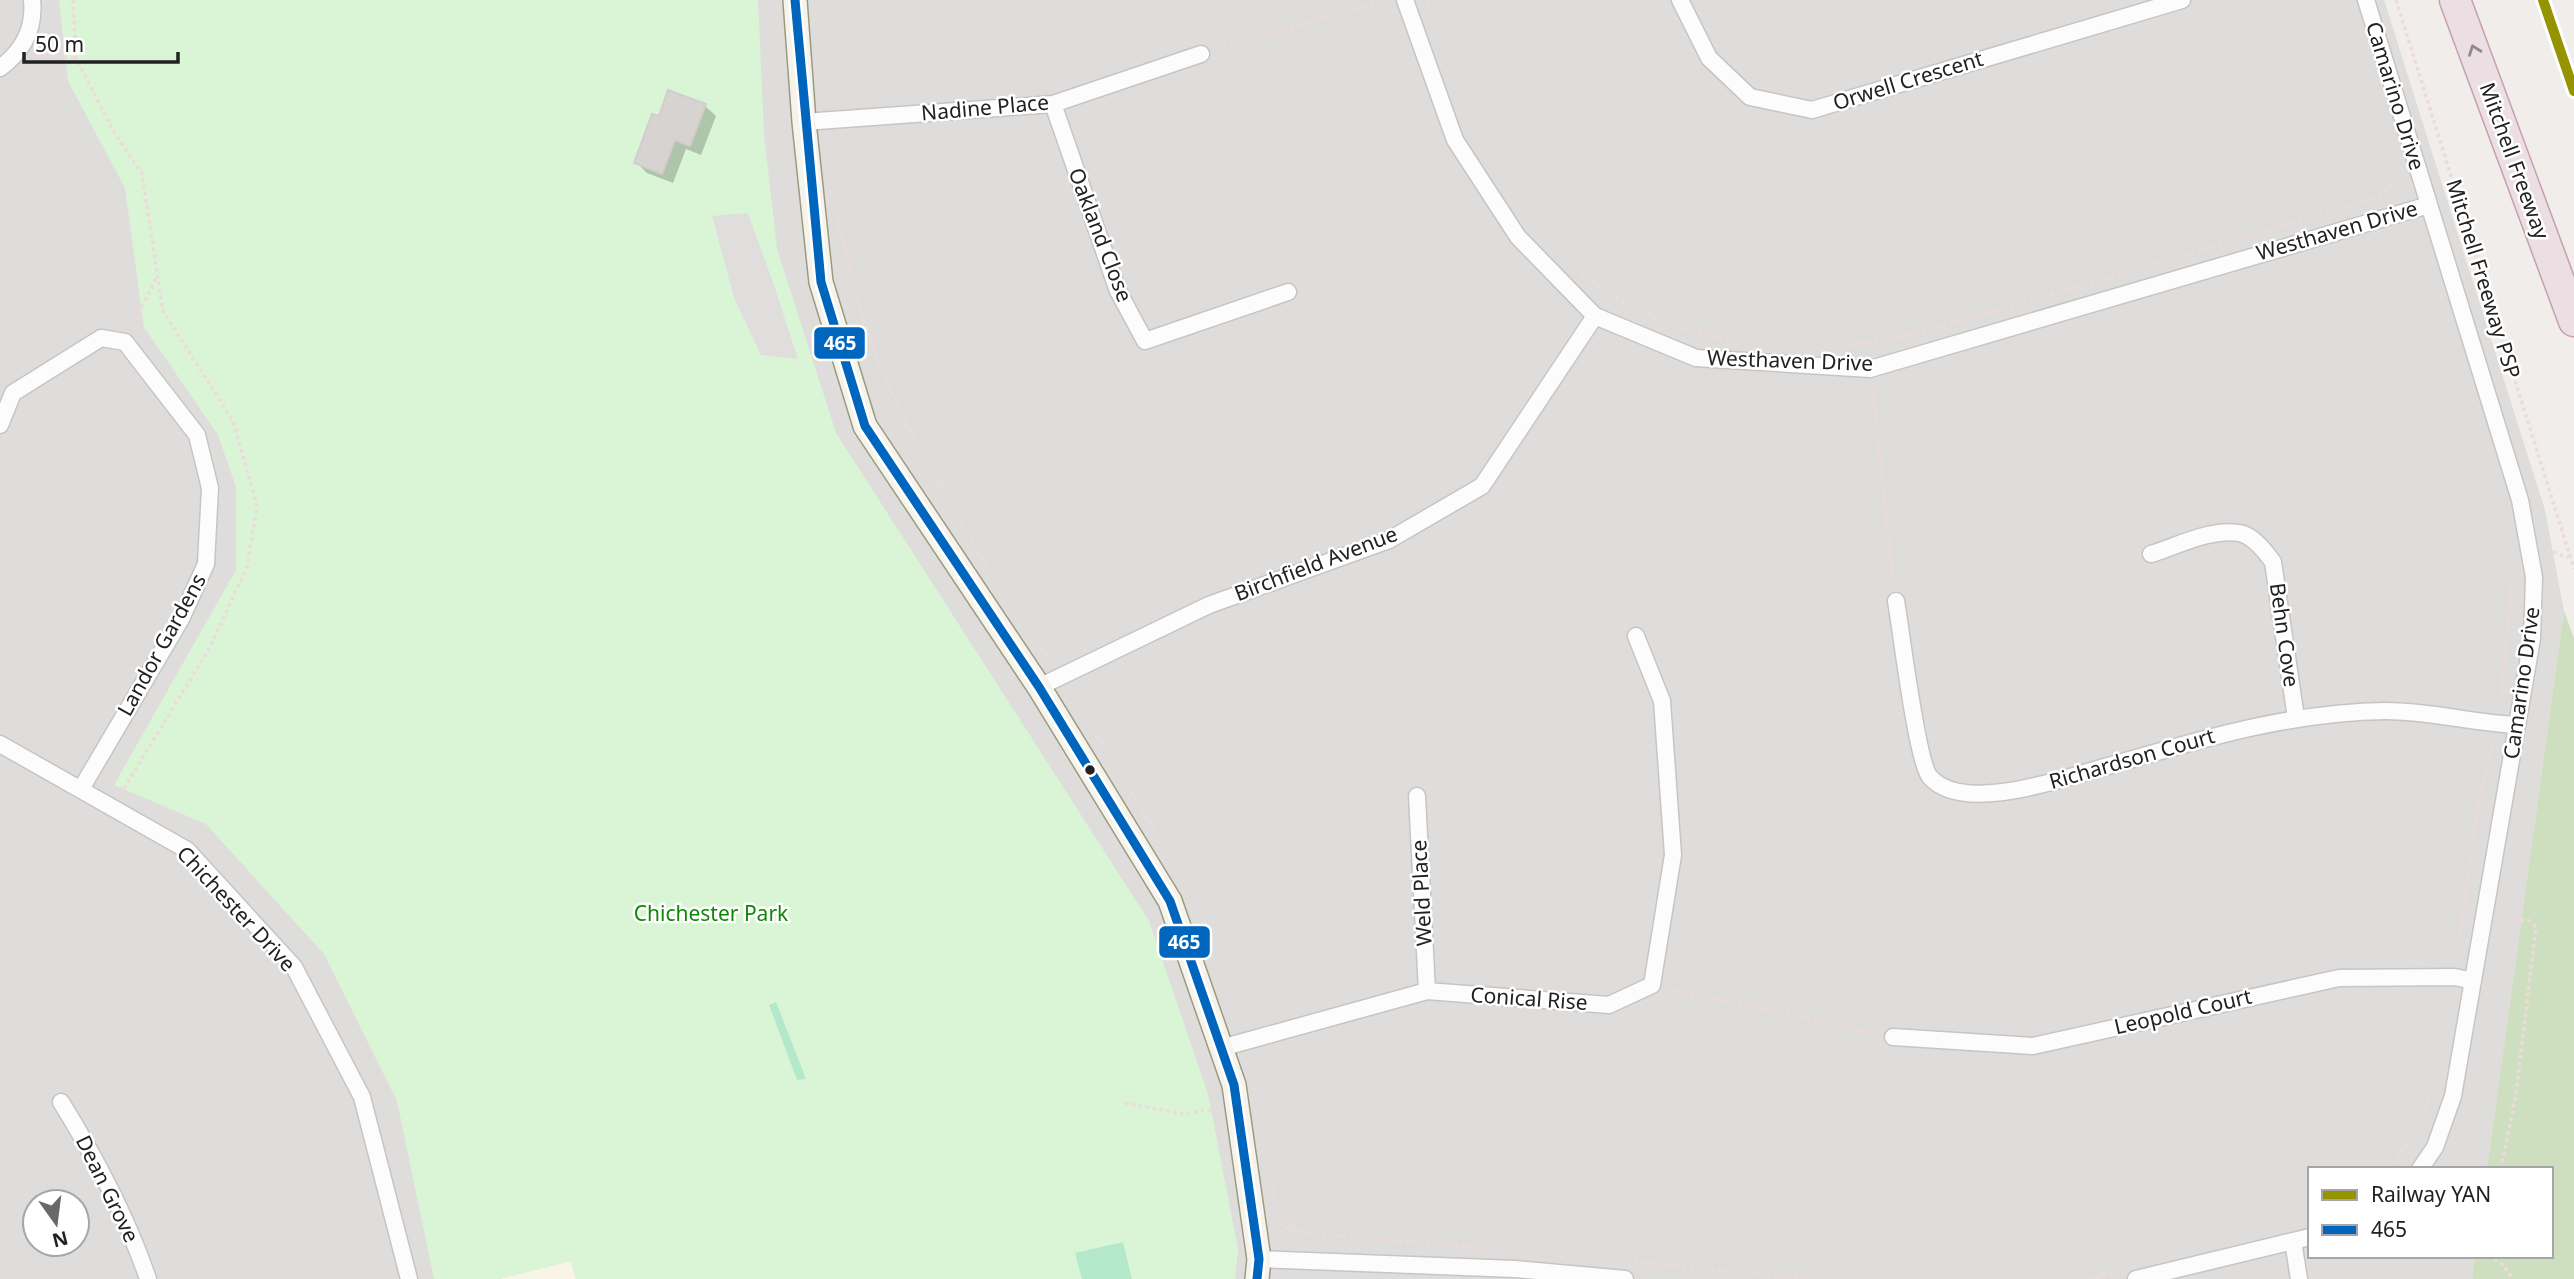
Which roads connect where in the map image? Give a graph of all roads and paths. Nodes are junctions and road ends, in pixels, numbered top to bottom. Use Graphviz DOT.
graph roads {
  1 [pos="32,0"];
  2 [pos="796,0"];
  3 [pos="1387,0"];
  4 [pos="1405,0"];
  5 [pos="1427,0"];
  6 [pos="1680,0"];
  7 [pos="2182,0"];
  8 [pos="2366,0"];
  9 [pos="2396,0"];
  10 [pos="2455,0"];
  11 [pos="1431,13"];
  12 [pos="1201,54"];
  13 [pos="17,55"];
  14 [pos="76,58"];
  15 [pos="0,68"];
  16 [pos="1053,104"];
  17 [pos="804,122"];
  18 [pos="2394,184"];
  19 [pos="2429,205"];
  20 [pos="836,208"];
  21 [pos="1579,272"];
  22 [pos="158,275"];
  23 [pos="1289,292"];
  24 [pos="1595,316"];
  25 [pos="2574,321"];
  26 [pos="125,342"];
  27 [pos="1740,343"];
  28 [pos="1829,348"];
  29 [pos="1870,369"];
  30 [pos="0,425"];
  31 [pos="2531,546"];
  32 [pos="2151,554"];
  33 [pos="2570,559"];
  34 [pos="2513,567"];
  35 [pos="2574,569"];
  36 [pos="995,579"];
  37 [pos="1896,601"];
  38 [pos="1636,636"];
  39 [pos="1036,643"];
  40 [pos="1065,675"];
  41 [pos="1039,687"];
  42 [pos="2296,718"];
  43 [pos="2499,724"];
  44 [pos="2517,725"];
  45 [pos="0,744"];
  46 [pos="1109,756"];
  47 [pos="1125,783"];
  48 [pos="81,789"];
  49 [pos="1417,796"];
  50 [pos="1163,846"];
  51 [pos="2484,915"];
  52 [pos="2455,977"];
  53 [pos="2473,981"];
  54 [pos="1652,985"];
  55 [pos="1427,991"];
  56 [pos="1893,1037"];
  57 [pos="1221,1048"];
  58 [pos="2435,1086"];
  59 [pos="61,1102"];
  60 [pos="1125,1103"];
  61 [pos="1216,1109"];
  62 [pos="2391,1167"];
  63 [pos="2421,1167"];
  64 [pos="2501,1167"];
  65 [pos="1272,1186"];
  66 [pos="2308,1237"];
  67 [pos="2293,1241"];
  68 [pos="2491,1258"];
  69 [pos="1266,1267"];
  70 [pos="1515,1274"];
  71 [pos="148,1279"];
  72 [pos="409,1279"];
  73 [pos="1625,1279"];
  74 [pos="2136,1279"];
  75 [pos="2299,1279"];
  76 [pos="2513,1279"];
  1 -- 13 [label="street"];
  2 -- 17 [label="main road"];
  3 -- 12 [label="path"];
  4 -- 24 [label="street, Westhaven Drive"];
  5 -- 11 [label="path"];
  6 -- 7 [label="street, Orwell Crescent"];
  8 -- 19 [label="street, Camarino Drive"];
  9 -- 33 [label="path, Mitchell Freeway PSP"];
  25 -- 10 [label="highway, Mitchell Freeway, one-way"];
  12 -- 16 [label="street, Nadine Place"];
  13 -- 14 [label="path"];
  13 -- 15 [label="street"];
  16 -- 17 [label="street, Nadine Place"];
  16 -- 23 [label="street, Oakland Close"];
  17 -- 41 [label="main road"];
  18 -- 28 [label="path"];
  19 -- 29 [label="street, Westhaven Drive"];
  19 -- 31 [label="street, Camarino Drive"];
  20 -- 36 [label="path"];
  21 -- 27 [label="path"];
  22 -- 26 [label="path"];
  24 -- 29 [label="street, Westhaven Drive"];
  24 -- 40 [label="street, Birchfield Avenue"];
  26 -- 30 [label="street"];
  26 -- 48 [label="street, Landor Gardens"];
  29 -- 37 [label="path"];
  31 -- 33 [label="path"];
  31 -- 44 [label="street, Camarino Drive"];
  32 -- 42 [label="street, Behn Cove"];
  33 -- 35 [label="path, Mitchell Freeway PSP"];
  34 -- 43 [label="path"];
  37 -- 42 [label="street, Richardson Court"];
  38 -- 54 [label="street"];
  39 -- 40 [label="path"];
  40 -- 41 [label="street, Birchfield Avenue"];
  40 -- 46 [label="path"];
  41 -- 57 [label="main road"];
  42 -- 43 [label="street, Richardson Court"];
  43 -- 44 [label="street, Richardson Court"];
  43 -- 52 [label="path"];
  44 -- 51 [label="street, Camarino Drive"];
  45 -- 48 [label="street, Chichester Drive"];
  47 -- 50 [label="path"];
  48 -- 72 [label="street, Chichester Drive"];
  49 -- 55 [label="street, Weld Place"];
  51 -- 53 [label="street, Camarino Drive"];
  51 -- 64 [label="path"];
  52 -- 53 [label="street, Leopold Court"];
  52 -- 56 [label="street, Leopold Court"];
  53 -- 63 [label="street, Camarino Drive"];
  54 -- 55 [label="street, Conical Rise"];
  54 -- 56 [label="path"];
  55 -- 57 [label="street, Conical Rise"];
  57 -- 69 [label="main road"];
  58 -- 62 [label="path"];
  59 -- 71 [label="street, Dean Grove"];
  60 -- 61 [label="path"];
  65 -- 69 [label="path"];
  66 -- 67 [label="street"];
  67 -- 74 [label="street"];
  67 -- 75 [label="street"];
  68 -- 76 [label="path"];
  69 -- 70 [label="street"];
  70 -- 73 [label="street"];
}
